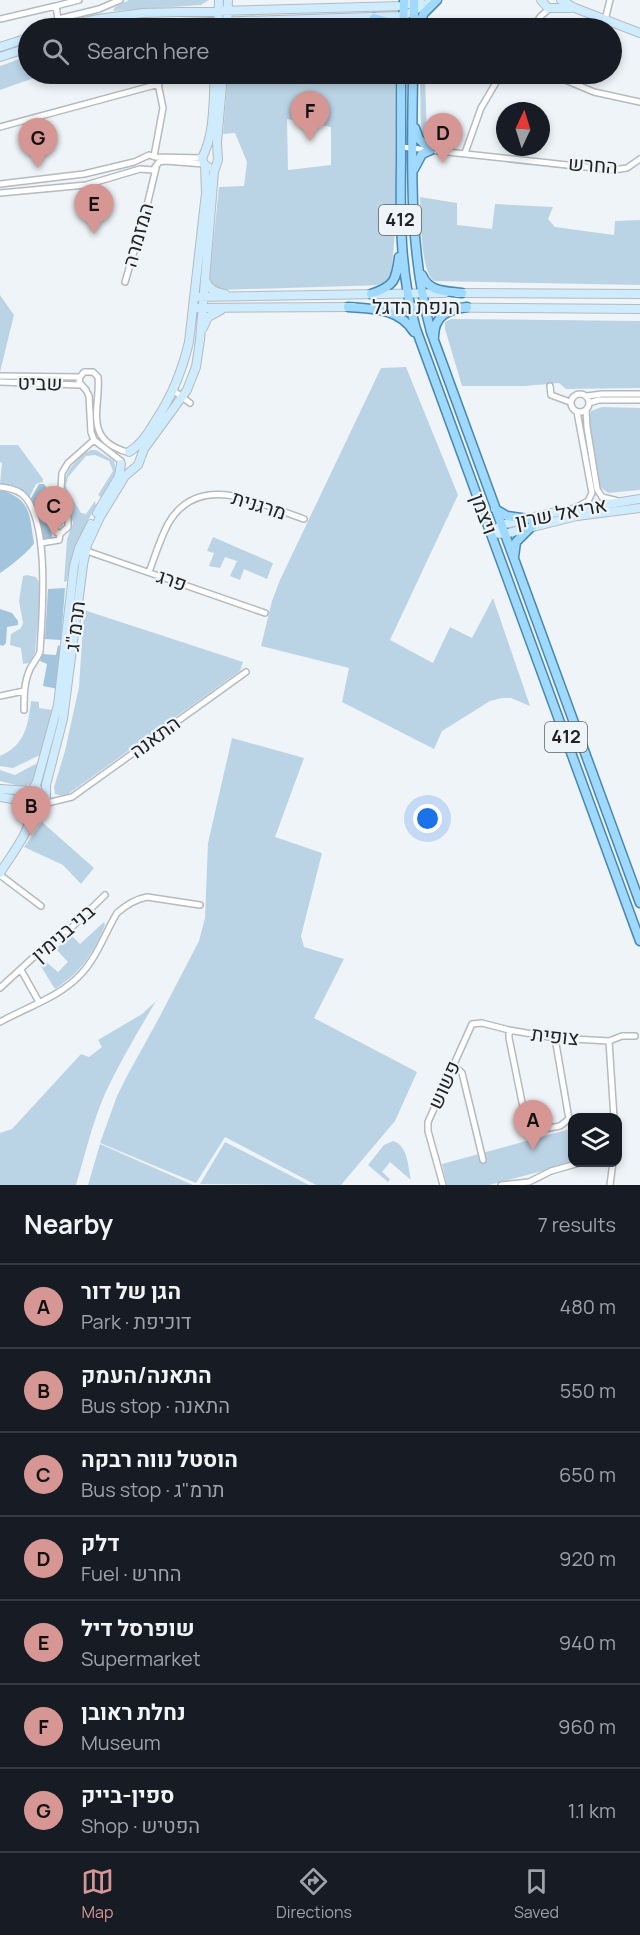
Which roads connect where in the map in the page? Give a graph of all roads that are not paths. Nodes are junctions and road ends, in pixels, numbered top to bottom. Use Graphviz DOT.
graph roads {
  1 [pos="79,0"];
  2 [pos="120,0"];
  3 [pos="214,0"];
  4 [pos="219,0"];
  5 [pos="229,0"];
  6 [pos="436,0"];
  7 [pos="610,0"];
  8 [pos="415,3"];
  9 [pos="549,3"];
  10 [pos="56,6"];
  11 [pos="403,7"];
  12 [pos="223,10"];
  13 [pos="249,10"];
  14 [pos="196,11"];
  15 [pos="58,18"];
  16 [pos="62,18"];
  17 [pos="102,18"];
  18 [pos="224,18"];
  19 [pos="374,18"];
  20 [pos="421,18"];
  21 [pos="539,18"];
  22 [pos="600,18"];
  23 [pos="606,18"];
  24 [pos="0,19"];
  25 [pos="622,26"];
  26 [pos="640,33"];
  27 [pos="18,41"];
  28 [pos="0,47"];
  29 [pos="18,51"];
  30 [pos="0,57"];
  31 [pos="159,84"];
  32 [pos="214,84"];
  33 [pos="222,84"];
  34 [pos="401,84"];
  35 [pos="413,84"];
  36 [pos="495,84"];
  37 [pos="575,84"];
  38 [pos="640,102"];
  39 [pos="413,120"];
  40 [pos="0,127"];
  41 [pos="156,144"];
  42 [pos="401,147"];
  43 [pos="413,148"];
  44 [pos="431,150"];
  45 [pos="465,153"];
  46 [pos="217,156"];
  47 [pos="155,157"];
  48 [pos="168,157"];
  49 [pos="142,158"];
  50 [pos="640,159"];
  51 [pos="204,160"];
  52 [pos="157,166"];
  53 [pos="215,166"];
  54 [pos="145,170"];
  55 [pos="412,172"];
  56 [pos="0,184"];
  57 [pos="152,189"];
  58 [pos="0,193"];
  59 [pos="401,242"];
  60 [pos="417,261"];
  61 [pos="205,277"];
  62 [pos="124,282"];
  63 [pos="407,293"];
  64 [pos="421,293"];
  65 [pos="462,293"];
  66 [pos="371,294"];
  67 [pos="640,294"];
  68 [pos="248,296"];
  69 [pos="198,297"];
  70 [pos="348,307"];
  71 [pos="409,307"];
  72 [pos="424,307"];
  73 [pos="467,307"];
  74 [pos="193,308"];
  75 [pos="202,308"];
  76 [pos="227,308"];
  77 [pos="640,309"];
  78 [pos="201,335"];
  79 [pos="435,344"];
  80 [pos="423,350"];
  81 [pos="0,376"];
  82 [pos="80,377"];
  83 [pos="0,382"];
  84 [pos="80,385"];
  85 [pos="97,386"];
  86 [pos="550,386"];
  87 [pos="86,390"];
  88 [pos="174,391"];
  89 [pos="640,394"];
  90 [pos="182,397"];
  91 [pos="588,399"];
  92 [pos="640,400"];
  93 [pos="570,402"];
  94 [pos="190,403"];
  95 [pos="586,410"];
  96 [pos="577,412"];
  97 [pos="94,440"];
  98 [pos="128,452"];
  99 [pos="139,459"];
  100 [pos="121,462"];
  101 [pos="133,469"];
  102 [pos="0,487"];
  103 [pos="61,498"];
  104 [pos="640,499"];
  105 [pos="619,502"];
  106 [pos="576,508"];
  107 [pos="640,508"];
  108 [pos="495,509"];
  109 [pos="304,519"];
  110 [pos="530,523"];
  111 [pos="502,530"];
  112 [pos="491,533"];
  113 [pos="60,534"];
  114 [pos="40,543"];
  115 [pos="82,549"];
  116 [pos="513,561"];
  117 [pos="149,572"];
  118 [pos="265,613"];
  119 [pos="246,672"];
  120 [pos="24,691"];
  121 [pos="0,696"];
  122 [pos="24,710"];
  123 [pos="0,789"];
  124 [pos="32,790"];
  125 [pos="0,797"];
  126 [pos="44,800"];
  127 [pos="30,803"];
  128 [pos="29,823"];
  129 [pos="0,874"];
  130 [pos="105,895"];
  131 [pos="640,903"];
  132 [pos="200,905"];
  133 [pos="41,906"];
  134 [pos="640,941"];
  135 [pos="21,970"];
  136 [pos="0,988"];
  137 [pos="39,1002"];
  138 [pos="0,1022"];
  139 [pos="474,1023"];
  140 [pos="509,1030"];
  141 [pos="635,1036"];
  142 [pos="555,1038"];
  143 [pos="609,1041"];
  144 [pos="453,1064"];
  145 [pos="614,1113"];
  146 [pos="483,1160"];
  147 [pos="568,1166"];
  148 [pos="612,1167"];
  149 [pos="530,1184"];
  150 [pos="443,1185"];
  151 [pos="501,1185"];
  152 [pos="610,1185"];
  1 -- 10 [label="street"];
  2 -- 16 [label="street"];
  3 -- 14 [label="street"];
  4 -- 12 [label="street"];
  5 -- 12 [label="street"];
  5 -- 13 [label="street"];
  6 -- 8 [label="street"];
  6 -- 20 [label="main road"];
  7 -- 23 [label="street"];
  8 -- 11 [label="street"];
  9 -- 21 [label="street"];
  9 -- 22 [label="street"];
  10 -- 15 [label="street"];
  10 -- 24 [label="street"];
  11 -- 13 [label="street"];
  11 -- 19 [label="street"];
  12 -- 13 [label="street"];
  12 -- 14 [label="street"];
  12 -- 18 [label="street"];
  14 -- 17 [label="street"];
  25 -- 26 [label="street"];
  27 -- 28 [label="street"];
  29 -- 30 [label="street"];
  31 -- 40 [label="street"];
  31 -- 41 [label="street"];
  32 -- 51 [label="street"];
  33 -- 46 [label="street"];
  34 -- 42 [label="main road, ויצמן / 412"];
  35 -- 39 [label="main road, ויצמן / 412"];
  36 -- 45 [label="street"];
  37 -- 38 [label="street"];
  39 -- 43 [label="main road, ויצמן / 412"];
  39 -- 44 [label="main road"];
  41 -- 47 [label="street"];
  41 -- 48 [label="street"];
  42 -- 43 [label="street, החרש"];
  42 -- 59 [label="main road, ויצמן / 412"];
  43 -- 44 [label="street, החרש"];
  43 -- 55 [label="main road, ויצמן / 412"];
  44 -- 45 [label="street, החרש"];
  44 -- 55 [label="main road"];
  45 -- 50 [label="street, החרש"];
  46 -- 51 [label="street"];
  46 -- 53 [label="street"];
  47 -- 48 [label="street"];
  47 -- 49 [label="street"];
  47 -- 52 [label="street"];
  48 -- 51 [label="street"];
  49 -- 54 [label="street"];
  49 -- 56 [label="street"];
  51 -- 52 [label="street"];
  51 -- 53 [label="street"];
  51 -- 69 [label="street"];
  52 -- 54 [label="street"];
  52 -- 57 [label="street, המזמרה"];
  53 -- 61 [label="street"];
  54 -- 57 [label="street, המזמרה"];
  54 -- 58 [label="street"];
  55 -- 60 [label="main road, ויצמן / 412"];
  57 -- 62 [label="street, המזמרה"];
  59 -- 63 [label="main road, ויצמן / 412"];
  59 -- 66 [label="main road"];
  60 -- 64 [label="main road, ויצמן / 412"];
  60 -- 65 [label="main road"];
  61 -- 68 [label="street"];
  61 -- 69 [label="street"];
  63 -- 64 [label="street, הנפת הדגל"];
  63 -- 66 [label="street, הנפת הדגל"];
  63 -- 71 [label="main road, ויצמן / 412"];
  64 -- 65 [label="street, הנפת הדגל"];
  64 -- 72 [label="main road, ויצמן / 412"];
  65 -- 67 [label="street, הנפת הדגל"];
  66 -- 68 [label="street, הנפת הדגל"];
  68 -- 69 [label="street, הנפת הדגל"];
  69 -- 74 [label="street"];
  69 -- 75 [label="street"];
  70 -- 71 [label="street, הנפת הדגל"];
  70 -- 76 [label="street, הנפת הדגל"];
  70 -- 80 [label="main road"];
  71 -- 72 [label="street, הנפת הדגל"];
  71 -- 80 [label="main road, ויצמן / 412"];
  72 -- 73 [label="street, הנפת הדגל"];
  72 -- 79 [label="main road, ויצמן / 412"];
  73 -- 77 [label="street, הנפת הדגל"];
  73 -- 79 [label="main road"];
  74 -- 75 [label="street, הנפת הדגל"];
  74 -- 88 [label="street"];
  75 -- 76 [label="street, הנפת הדגל"];
  75 -- 78 [label="street"];
  76 -- 78 [label="street"];
  78 -- 90 [label="street"];
  79 -- 108 [label="main road, ויצמן / 412"];
  80 -- 112 [label="main road, ויצמן / 412"];
  81 -- 82 [label="street, שביט"];
  82 -- 84 [label="street"];
  82 -- 85 [label="street"];
  83 -- 84 [label="street, שביט"];
  84 -- 87 [label="street"];
  85 -- 87 [label="street"];
  85 -- 98 [label="street"];
  86 -- 93 [label="street"];
  87 -- 97 [label="street"];
  88 -- 90 [label="street"];
  88 -- 98 [label="street"];
  89 -- 91 [label="street"];
  90 -- 94 [label="street"];
  90 -- 99 [label="street"];
  91 -- 92 [label="street"];
  91 -- 93 [label="street"];
  91 -- 95 [label="street"];
  93 -- 96 [label="street"];
  95 -- 96 [label="street"];
  95 -- 105 [label="street"];
  96 -- 106 [label="street"];
  97 -- 100 [label="street"];
  97 -- 103 [label="street"];
  98 -- 99 [label="street"];
  98 -- 100 [label="street"];
  99 -- 101 [label="street"];
  100 -- 101 [label="street"];
  100 -- 115 [label="street, תרמ\"ג"];
  101 -- 115 [label="street, תרמ\"ג"];
  102 -- 114 [label="street"];
  103 -- 113 [label="street"];
  103 -- 113 [label="street"];
  104 -- 105 [label="street, אריאל שרון"];
  105 -- 106 [label="street, אריאל שרון"];
  106 -- 110 [label="street, אריאל שרון"];
  107 -- 110 [label="street, אריאל שרון"];
  108 -- 110 [label="main road"];
  108 -- 111 [label="main road, ויצמן / 412"];
  109 -- 117 [label="street, מרגנית"];
  110 -- 111 [label="street, אריאל שרון"];
  110 -- 116 [label="main road"];
  111 -- 112 [label="street, אריאל שרון"];
  111 -- 116 [label="main road, ויצמן / 412"];
  112 -- 134 [label="main road, ויצמן / 412"];
  113 -- 114 [label="street"];
  114 -- 120 [label="street"];
  115 -- 117 [label="street, פרג"];
  115 -- 124 [label="street, תרמ\"ג"];
  115 -- 126 [label="street, תרמ\"ג"];
  116 -- 131 [label="main road, ויצמן / 412"];
  117 -- 118 [label="street, פרג"];
  119 -- 126 [label="street, התאנה"];
  120 -- 121 [label="street"];
  120 -- 122 [label="street"];
  123 -- 124 [label="street"];
  124 -- 126 [label="street"];
  124 -- 127 [label="street, תרמ\"ג"];
  125 -- 127 [label="street"];
  126 -- 127 [label="street"];
  126 -- 128 [label="street"];
  127 -- 128 [label="street"];
  128 -- 129 [label="street"];
  129 -- 133 [label="street"];
  130 -- 135 [label="street, בני בנימין"];
  132 -- 137 [label="street"];
  135 -- 136 [label="street, בני בנימין"];
  135 -- 137 [label="street, בני בנימין"];
  137 -- 138 [label="street"];
  139 -- 140 [label="street, צופית"];
  139 -- 144 [label="street, פשוש"];
  140 -- 142 [label="street, צופית"];
  140 -- 142 [label="street"];
  141 -- 143 [label="street, צופית"];
  142 -- 143 [label="street, צופית"];
  143 -- 145 [label="street"];
  144 -- 146 [label="street"];
  144 -- 150 [label="street, פשוש"];
  147 -- 149 [label="street"];
  148 -- 152 [label="street"];
  149 -- 151 [label="street"];
}
